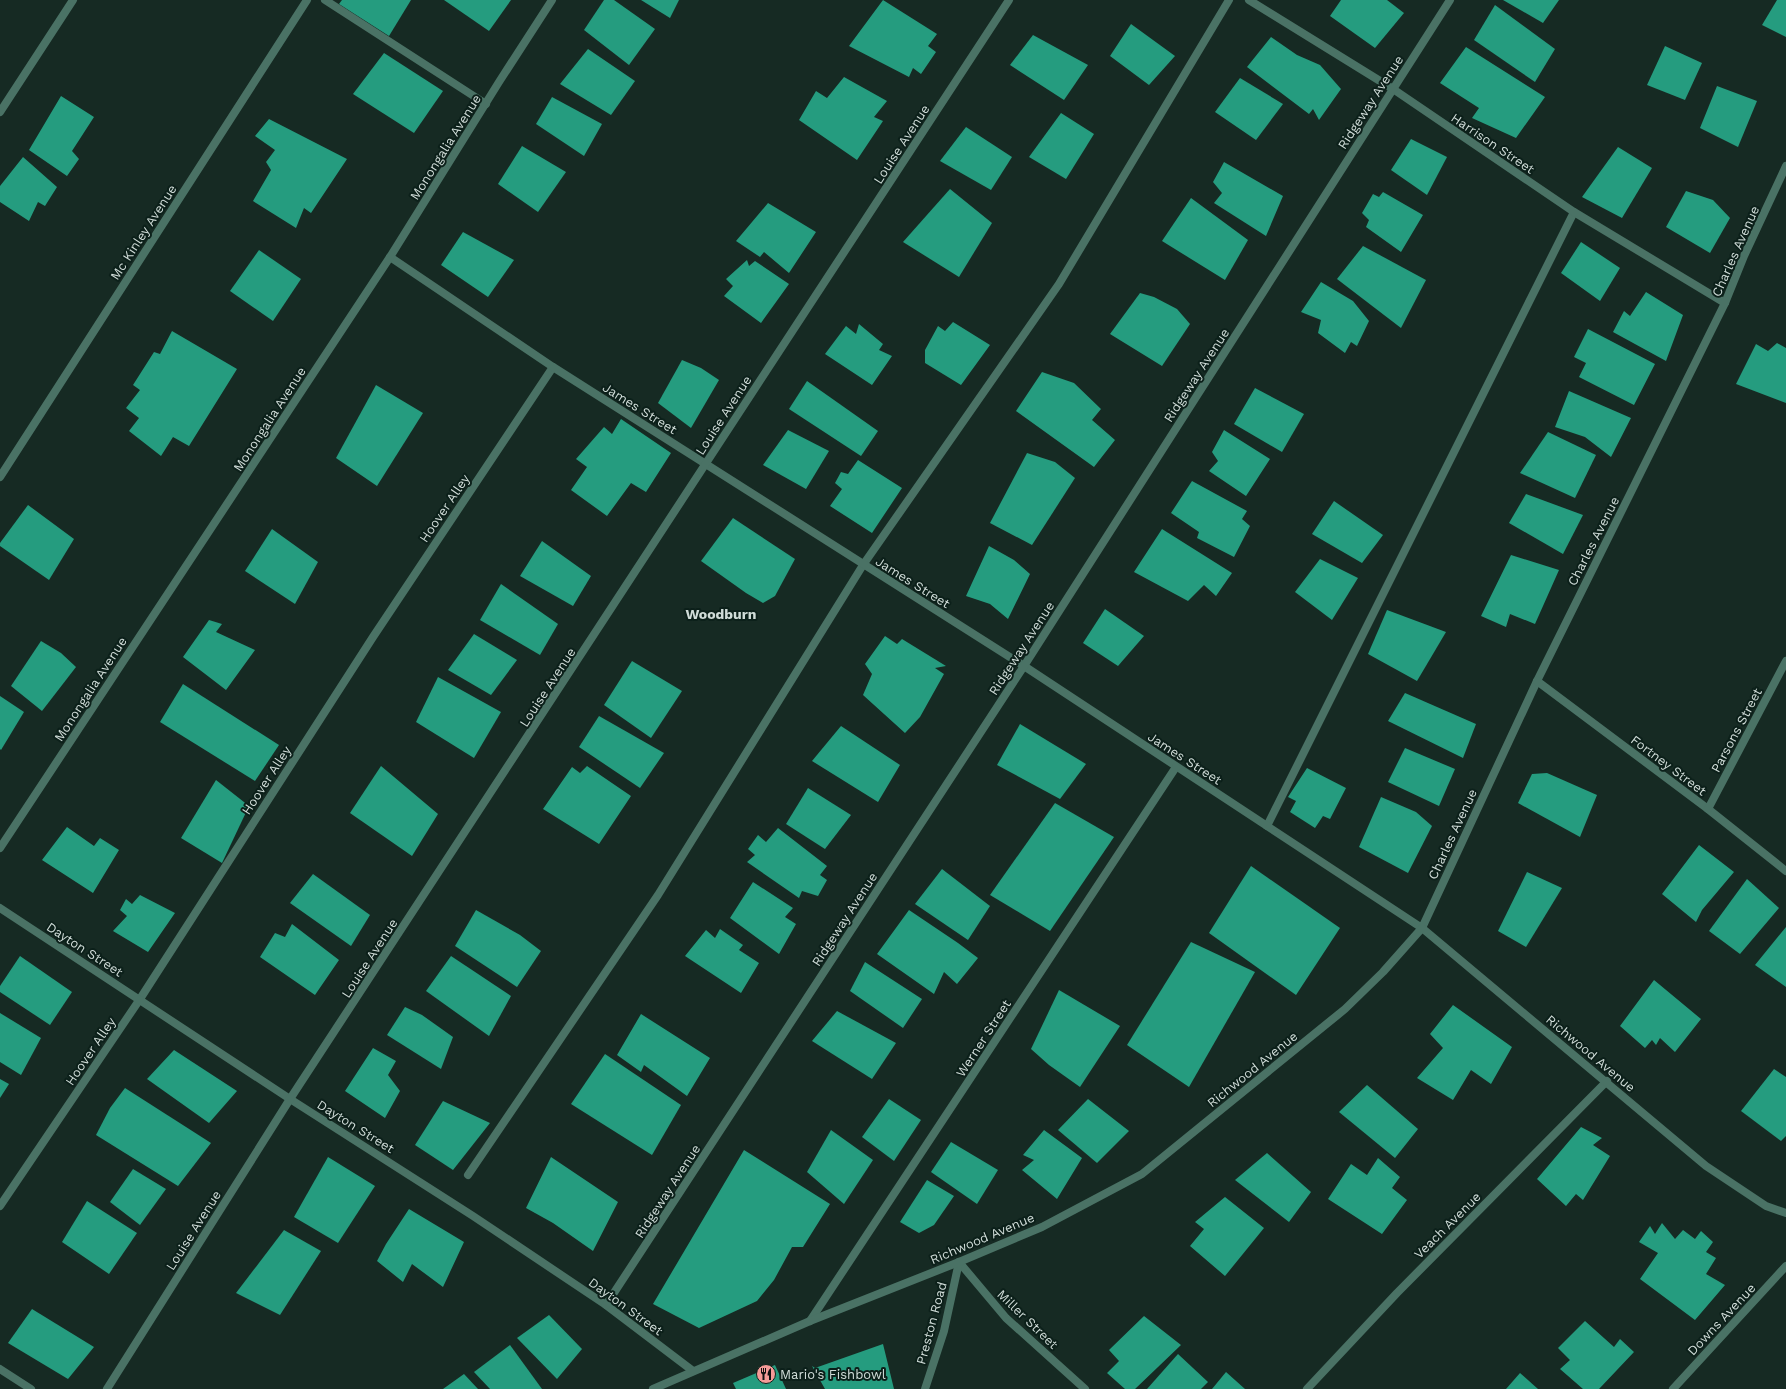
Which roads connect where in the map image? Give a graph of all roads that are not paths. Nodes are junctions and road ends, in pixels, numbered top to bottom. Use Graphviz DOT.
graph roads {
  1 [pos="73,0"];
  2 [pos="307,0"];
  3 [pos="325,0"];
  4 [pos="552,0"];
  5 [pos="1009,0"];
  6 [pos="1229,0"];
  7 [pos="1249,0"];
  8 [pos="1450,0"];
  9 [pos="1393,89"];
  10 [pos="486,104"];
  11 [pos="0,112"];
  12 [pos="1786,166"];
  13 [pos="1574,212"];
  14 [pos="390,257"];
  15 [pos="1725,303"];
  16 [pos="553,367"];
  17 [pos="706,464"];
  18 [pos="0,477"];
  19 [pos="863,565"];
  20 [pos="1786,661"];
  21 [pos="1024,666"];
  22 [pos="1537,681"];
  23 [pos="1176,767"];
  24 [pos="1708,810"];
  25 [pos="1266,826"];
  26 [pos="0,848"];
  27 [pos="1786,871"];
  28 [pos="0,908"];
  29 [pos="1422,928"];
  30 [pos="140,999"];
  31 [pos="1606,1081"];
  32 [pos="290,1099"];
  33 [pos="468,1174"];
  34 [pos="0,1206"];
  35 [pos="1786,1213"];
  36 [pos="959,1262"];
  37 [pos="1786,1266"];
  38 [pos="606,1306"];
  39 [pos="810,1321"];
  40 [pos="0,1369"];
  41 [pos="693,1371"];
  42 [pos="31,1389"];
  43 [pos="107,1389"];
  44 [pos="653,1389"];
  45 [pos="925,1389"];
  46 [pos="1085,1389"];
  47 [pos="1308,1389"];
  48 [pos="1673,1389"];
  1 -- 11 [label="street"];
  2 -- 18 [label="street, Mc Kinley Avenue"];
  3 -- 10 [label="street"];
  4 -- 10 [label="street, Monongalia Avenue"];
  5 -- 17 [label="street, Louise Avenue"];
  6 -- 19 [label="street"];
  7 -- 9 [label="street, Harrison Street"];
  8 -- 9 [label="street, Ridgeway Avenue"];
  9 -- 13 [label="street, Harrison Street"];
  9 -- 21 [label="street, Ridgeway Avenue"];
  10 -- 14 [label="street, Monongalia Avenue"];
  12 -- 15 [label="street, Charles Avenue"];
  13 -- 15 [label="street, Harrison Street"];
  13 -- 25 [label="street"];
  14 -- 16 [label="street, James Street"];
  14 -- 26 [label="street, Monongalia Avenue"];
  15 -- 22 [label="street, Charles Avenue"];
  16 -- 17 [label="street, James Street"];
  16 -- 30 [label="street, Hoover Alley"];
  17 -- 19 [label="street, James Street"];
  17 -- 32 [label="street, Louise Avenue"];
  19 -- 21 [label="street, James Street"];
  19 -- 33 [label="street"];
  20 -- 24 [label="street, Parsons Street"];
  21 -- 23 [label="street, James Street"];
  21 -- 38 [label="street, Ridgeway Avenue"];
  22 -- 24 [label="street, Fortney Street"];
  22 -- 29 [label="street, Charles Avenue"];
  23 -- 25 [label="street, James Street"];
  23 -- 39 [label="street, Werner Street"];
  24 -- 27 [label="street, Fortney Street"];
  25 -- 29 [label="street, James Street"];
  28 -- 30 [label="street, Dayton Street"];
  29 -- 31 [label="street, Richwood Avenue"];
  29 -- 36 [label="street, Richwood Avenue"];
  30 -- 32 [label="street, Dayton Street"];
  30 -- 34 [label="street, Hoover Alley"];
  31 -- 35 [label="street, Richwood Avenue"];
  31 -- 47 [label="street, Veach Avenue"];
  32 -- 38 [label="street, Dayton Street"];
  32 -- 43 [label="street, Louise Avenue"];
  36 -- 39 [label="street, Richwood Avenue"];
  36 -- 45 [label="street, Preston Road"];
  36 -- 46 [label="street, Miller Street"];
  37 -- 48 [label="street, Downs Avenue"];
  38 -- 41 [label="street, Dayton Street"];
  39 -- 41 [label="street, Richwood Avenue"];
  40 -- 42 [label="street"];
  41 -- 44 [label="street, Richwood Avenue"];
}
